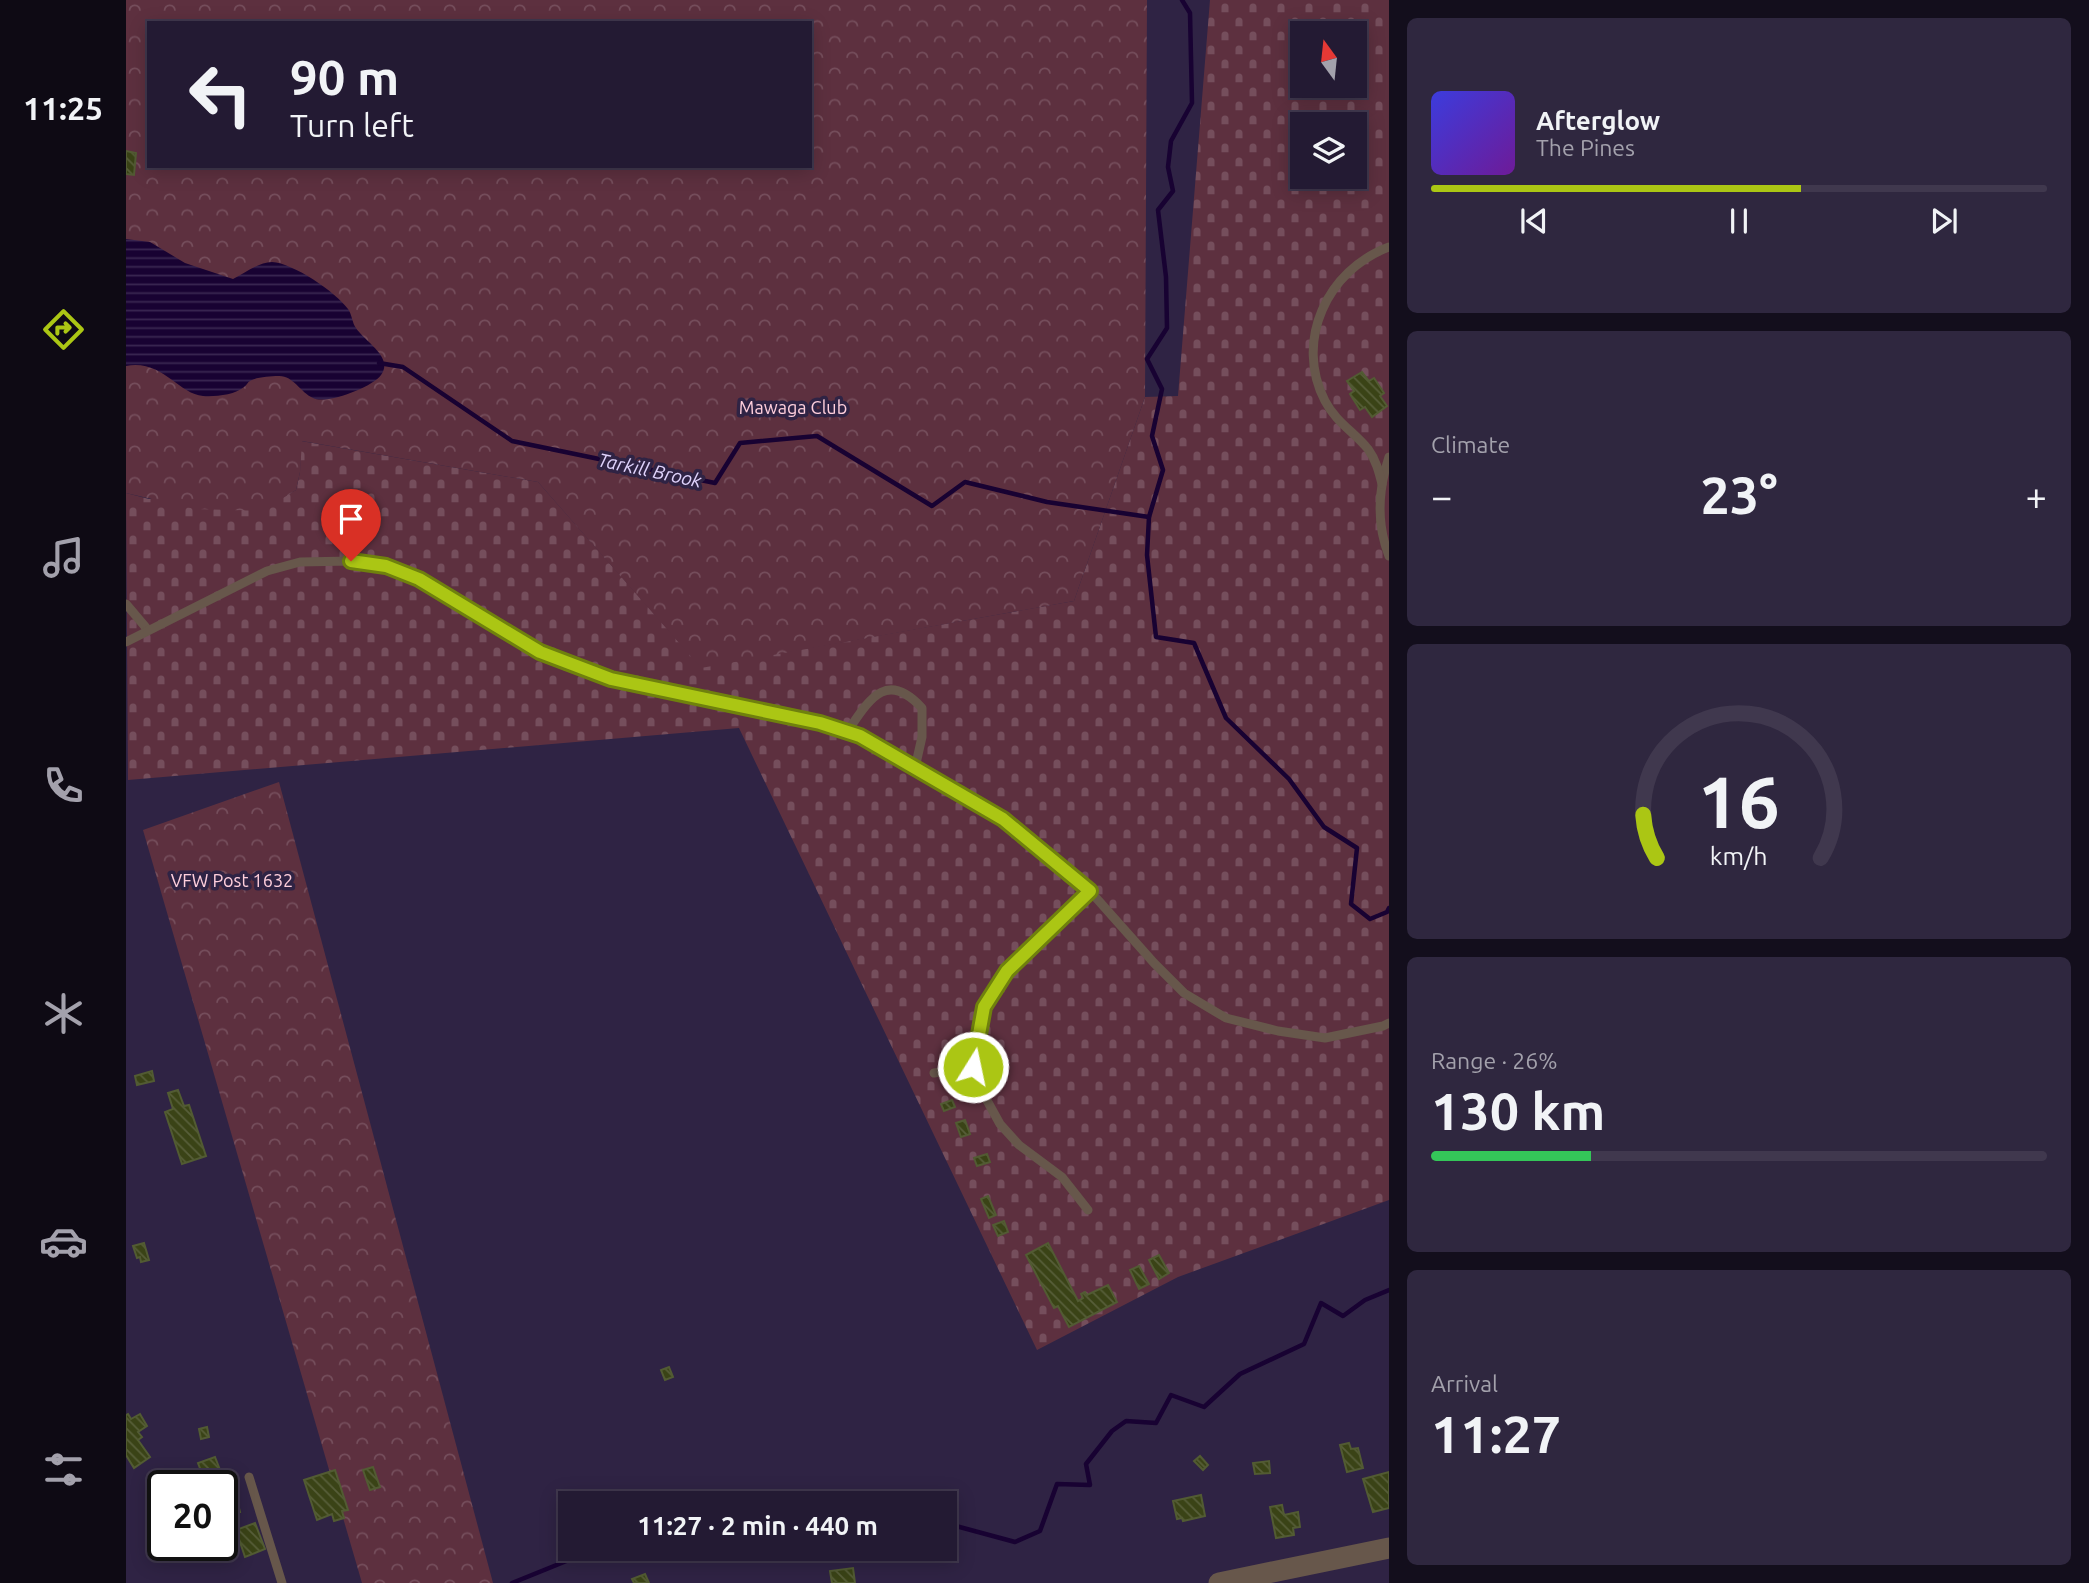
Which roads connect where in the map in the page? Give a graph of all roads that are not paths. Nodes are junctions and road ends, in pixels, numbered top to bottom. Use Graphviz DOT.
graph roads {
  1 [pos="1389,247"];
  2 [pos="1389,457"];
  3 [pos="1382,484"];
  4 [pos="1389,556"];
  5 [pos="126,604"];
  6 [pos="149,631"];
  7 [pos="126,642"];
  8 [pos="847,732"];
  9 [pos="915,768"];
  10 [pos="1090,891"];
  11 [pos="1389,1023"];
  12 [pos="973,1067"];
  13 [pos="934,1073"];
  14 [pos="1088,1210"];
  15 [pos="249,1477"];
  16 [pos="1389,1548"];
  17 [pos="282,1583"];
  18 [pos="1219,1583"];
  1 -- 3 [label="lane"];
  2 -- 3 [label="lane"];
  3 -- 4 [label="lane"];
  5 -- 6 [label="lane"];
  6 -- 7 [label="lane"];
  6 -- 8 [label="lane"];
  8 -- 9 [label="lane"];
  8 -- 9 [label="lane"];
  9 -- 10 [label="lane"];
  10 -- 11 [label="lane"];
  10 -- 12 [label="lane"];
  12 -- 13 [label="lane"];
  12 -- 14 [label="lane"];
  15 -- 17 [label="lane"];
  16 -- 18 [label="street"];
}
